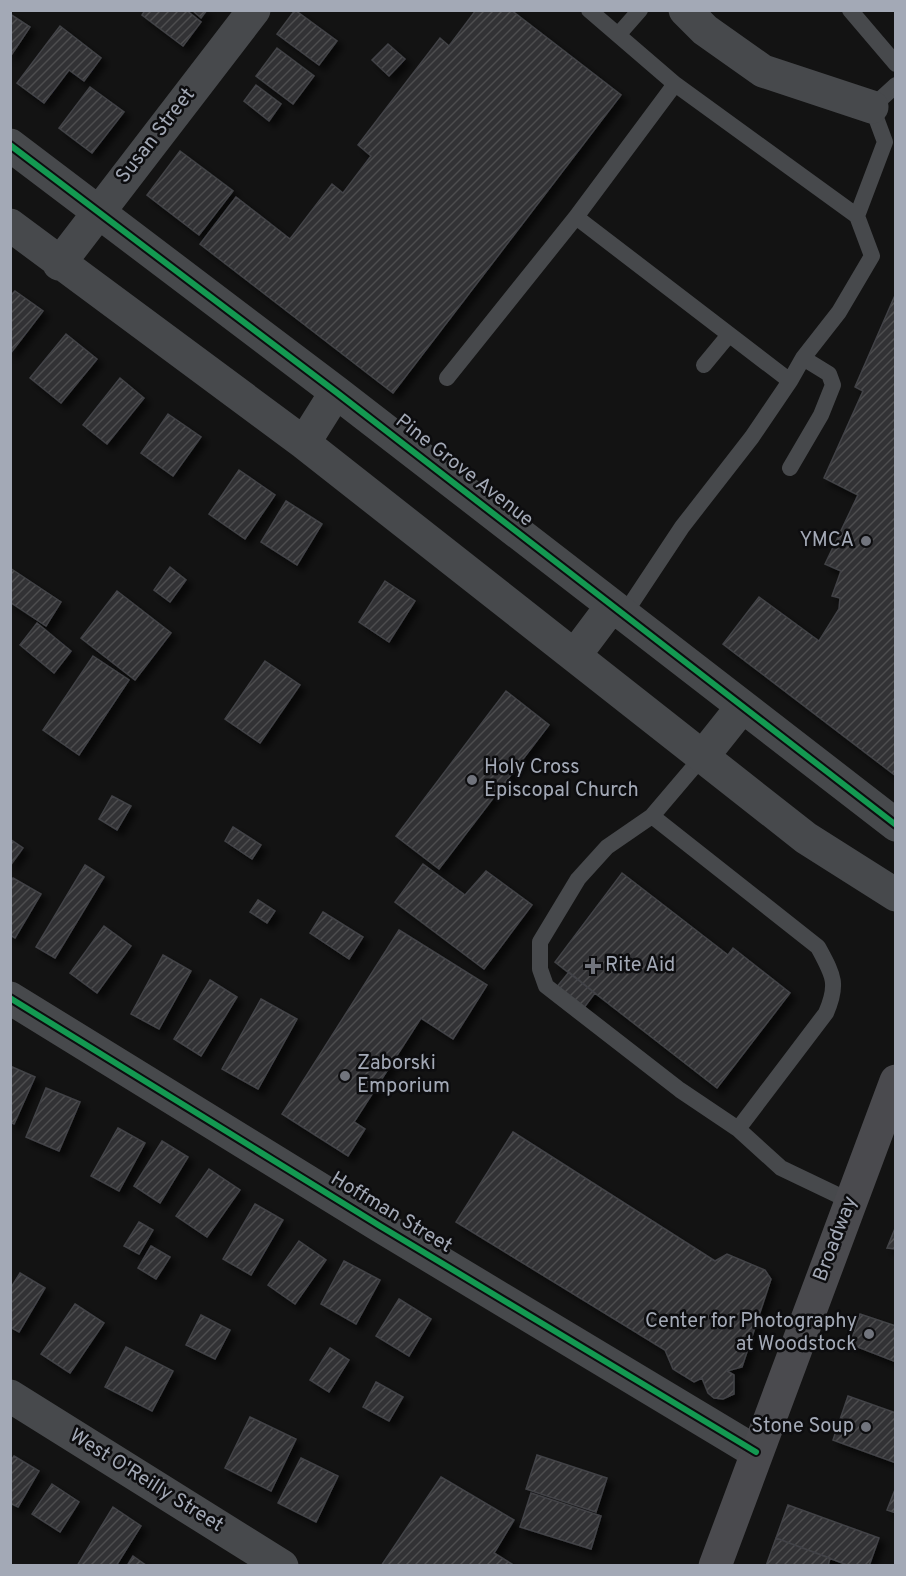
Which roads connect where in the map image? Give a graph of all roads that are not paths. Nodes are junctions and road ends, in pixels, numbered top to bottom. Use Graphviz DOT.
graph roads {
  1 [pos="254,10"];
  2 [pos="589,10"];
  3 [pos="640,10"];
  4 [pos="685,10"];
  5 [pos="850,10"];
  6 [pos="618,35"];
  7 [pos="896,64"];
  8 [pos="675,84"];
  9 [pos="896,85"];
  10 [pos="872,107"];
  11 [pos="10,144"];
  12 [pos="890,147"];
  13 [pos="97,211"];
  14 [pos="857,216"];
  15 [pos="576,217"];
  16 [pos="10,225"];
  17 [pos="59,264"];
  18 [pos="728,336"];
  19 [pos="803,358"];
  20 [pos="704,365"];
  21 [pos="447,378"];
  22 [pos="790,381"];
  23 [pos="336,392"];
  24 [pos="304,443"];
  25 [pos="790,468"];
  26 [pos="617,612"];
  27 [pos="575,655"];
  28 [pos="742,707"];
  29 [pos="703,756"];
  30 [pos="652,816"];
  31 [pos="896,825"];
  32 [pos="896,895"];
  33 [pos="10,998"];
  34 [pos="896,1081"];
  35 [pos="738,1129"];
  36 [pos="850,1201"];
  37 [pos="10,1396"];
  38 [pos="756,1452"];
  39 [pos="282,1566"];
  40 [pos="715,1566"];
  1 -- 13 [label="street, Susan Street"];
  2 -- 6 [label="lane"];
  3 -- 6 [label="lane"];
  4 -- 10 [label="street"];
  5 -- 7 [label="lane"];
  6 -- 8 [label="lane"];
  8 -- 14 [label="lane"];
  8 -- 15 [label="lane"];
  9 -- 10 [label="lane"];
  10 -- 12 [label="lane"];
  11 -- 13 [label="street, Pine Grove Avenue"];
  12 -- 14 [label="lane"];
  13 -- 17 [label="street, Susan Street"];
  13 -- 23 [label="street, Pine Grove Avenue"];
  14 -- 19 [label="lane"];
  15 -- 18 [label="lane"];
  15 -- 21 [label="lane"];
  16 -- 17 [label="street"];
  17 -- 24 [label="street"];
  18 -- 20 [label="lane"];
  18 -- 22 [label="lane"];
  19 -- 22 [label="lane"];
  19 -- 25 [label="lane"];
  22 -- 26 [label="lane"];
  23 -- 24 [label="street"];
  23 -- 26 [label="street, Pine Grove Avenue"];
  24 -- 27 [label="street"];
  26 -- 27 [label="street"];
  26 -- 28 [label="street, Pine Grove Avenue"];
  27 -- 29 [label="street"];
  28 -- 29 [label="street"];
  28 -- 31 [label="street, Pine Grove Avenue"];
  29 -- 30 [label="lane"];
  29 -- 32 [label="street"];
  30 -- 35 [label="lane"];
  30 -- 35 [label="lane"];
  33 -- 38 [label="street, Hoffman Street"];
  34 -- 36 [label="highway, Broadway"];
  35 -- 36 [label="lane"];
  36 -- 38 [label="highway, Broadway"];
  37 -- 39 [label="street, West O'Reilly Street"];
  38 -- 40 [label="highway, Broadway"];
}
